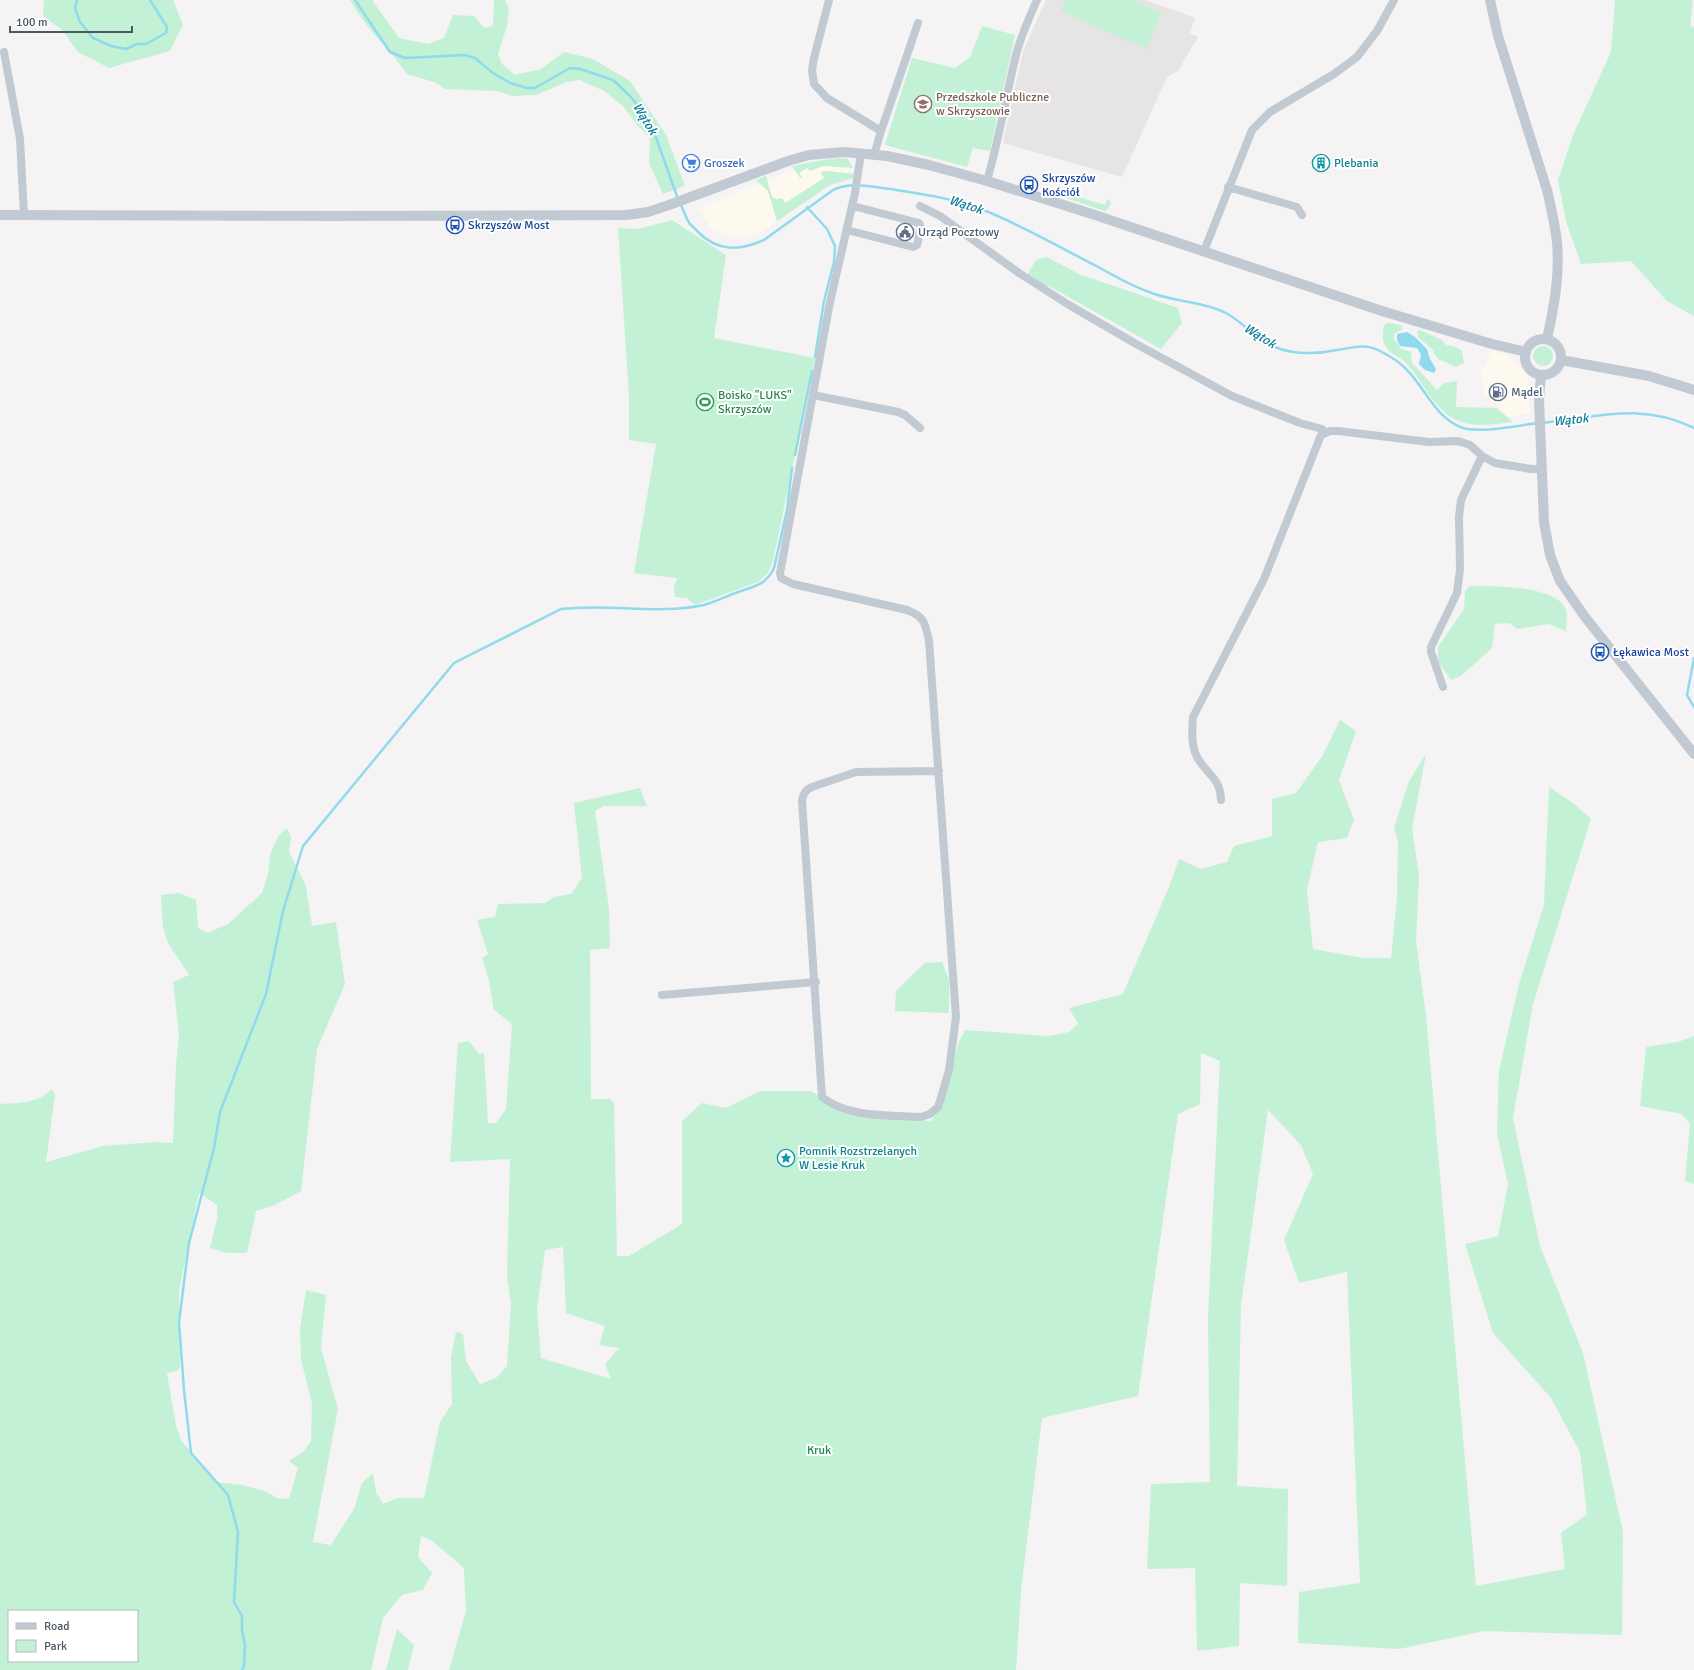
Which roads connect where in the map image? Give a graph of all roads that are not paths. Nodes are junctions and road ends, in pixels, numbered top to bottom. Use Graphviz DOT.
graph roads {
  1 [pos="829,0"];
  2 [pos="1037,0"];
  3 [pos="1394,0"];
  4 [pos="1490,0"];
  5 [pos="918,24"];
  6 [pos="4,52"];
  7 [pos="881,131"];
  8 [pos="861,153"];
  9 [pos="874,155"];
  10 [pos="987,181"];
  11 [pos="1228,187"];
  12 [pos="853,206"];
  13 [pos="920,206"];
  14 [pos="0,215"];
  15 [pos="24,215"];
  16 [pos="1302,215"];
  17 [pos="847,230"];
  18 [pos="1204,251"];
  19 [pos="1547,339"];
  20 [pos="1526,352"];
  21 [pos="1561,360"];
  22 [pos="1541,375"];
  23 [pos="1694,390"];
  24 [pos="813,395"];
  25 [pos="920,428"];
  26 [pos="1325,432"];
  27 [pos="1482,456"];
  28 [pos="1542,469"];
  29 [pos="1443,687"];
  30 [pos="1694,754"];
  31 [pos="938,771"];
  32 [pos="1221,800"];
  33 [pos="816,982"];
  34 [pos="662,996"];
  1 -- 7 [label="street"];
  2 -- 10 [label="street"];
  3 -- 11 [label="street"];
  4 -- 19 [label="street"];
  5 -- 7 [label="street"];
  6 -- 15 [label="street"];
  7 -- 9 [label="street"];
  8 -- 9 [label="street"];
  8 -- 12 [label="street"];
  8 -- 15 [label="street"];
  9 -- 10 [label="street"];
  10 -- 18 [label="street"];
  11 -- 16 [label="street"];
  11 -- 18 [label="street"];
  12 -- 17 [label="street"];
  12 -- 17 [label="street"];
  13 -- 26 [label="street"];
  14 -- 15 [label="street"];
  17 -- 24 [label="street"];
  18 -- 20 [label="street"];
  19 -- 20 [label="street"];
  19 -- 21 [label="street"];
  20 -- 22 [label="street"];
  21 -- 22 [label="street"];
  21 -- 23 [label="street"];
  22 -- 28 [label="street"];
  24 -- 25 [label="street"];
  24 -- 31 [label="street"];
  26 -- 27 [label="street"];
  26 -- 32 [label="street"];
  27 -- 28 [label="street"];
  27 -- 29 [label="street"];
  28 -- 30 [label="street"];
  31 -- 33 [label="street"];
  31 -- 33 [label="street"];
  33 -- 34 [label="street"];
}
